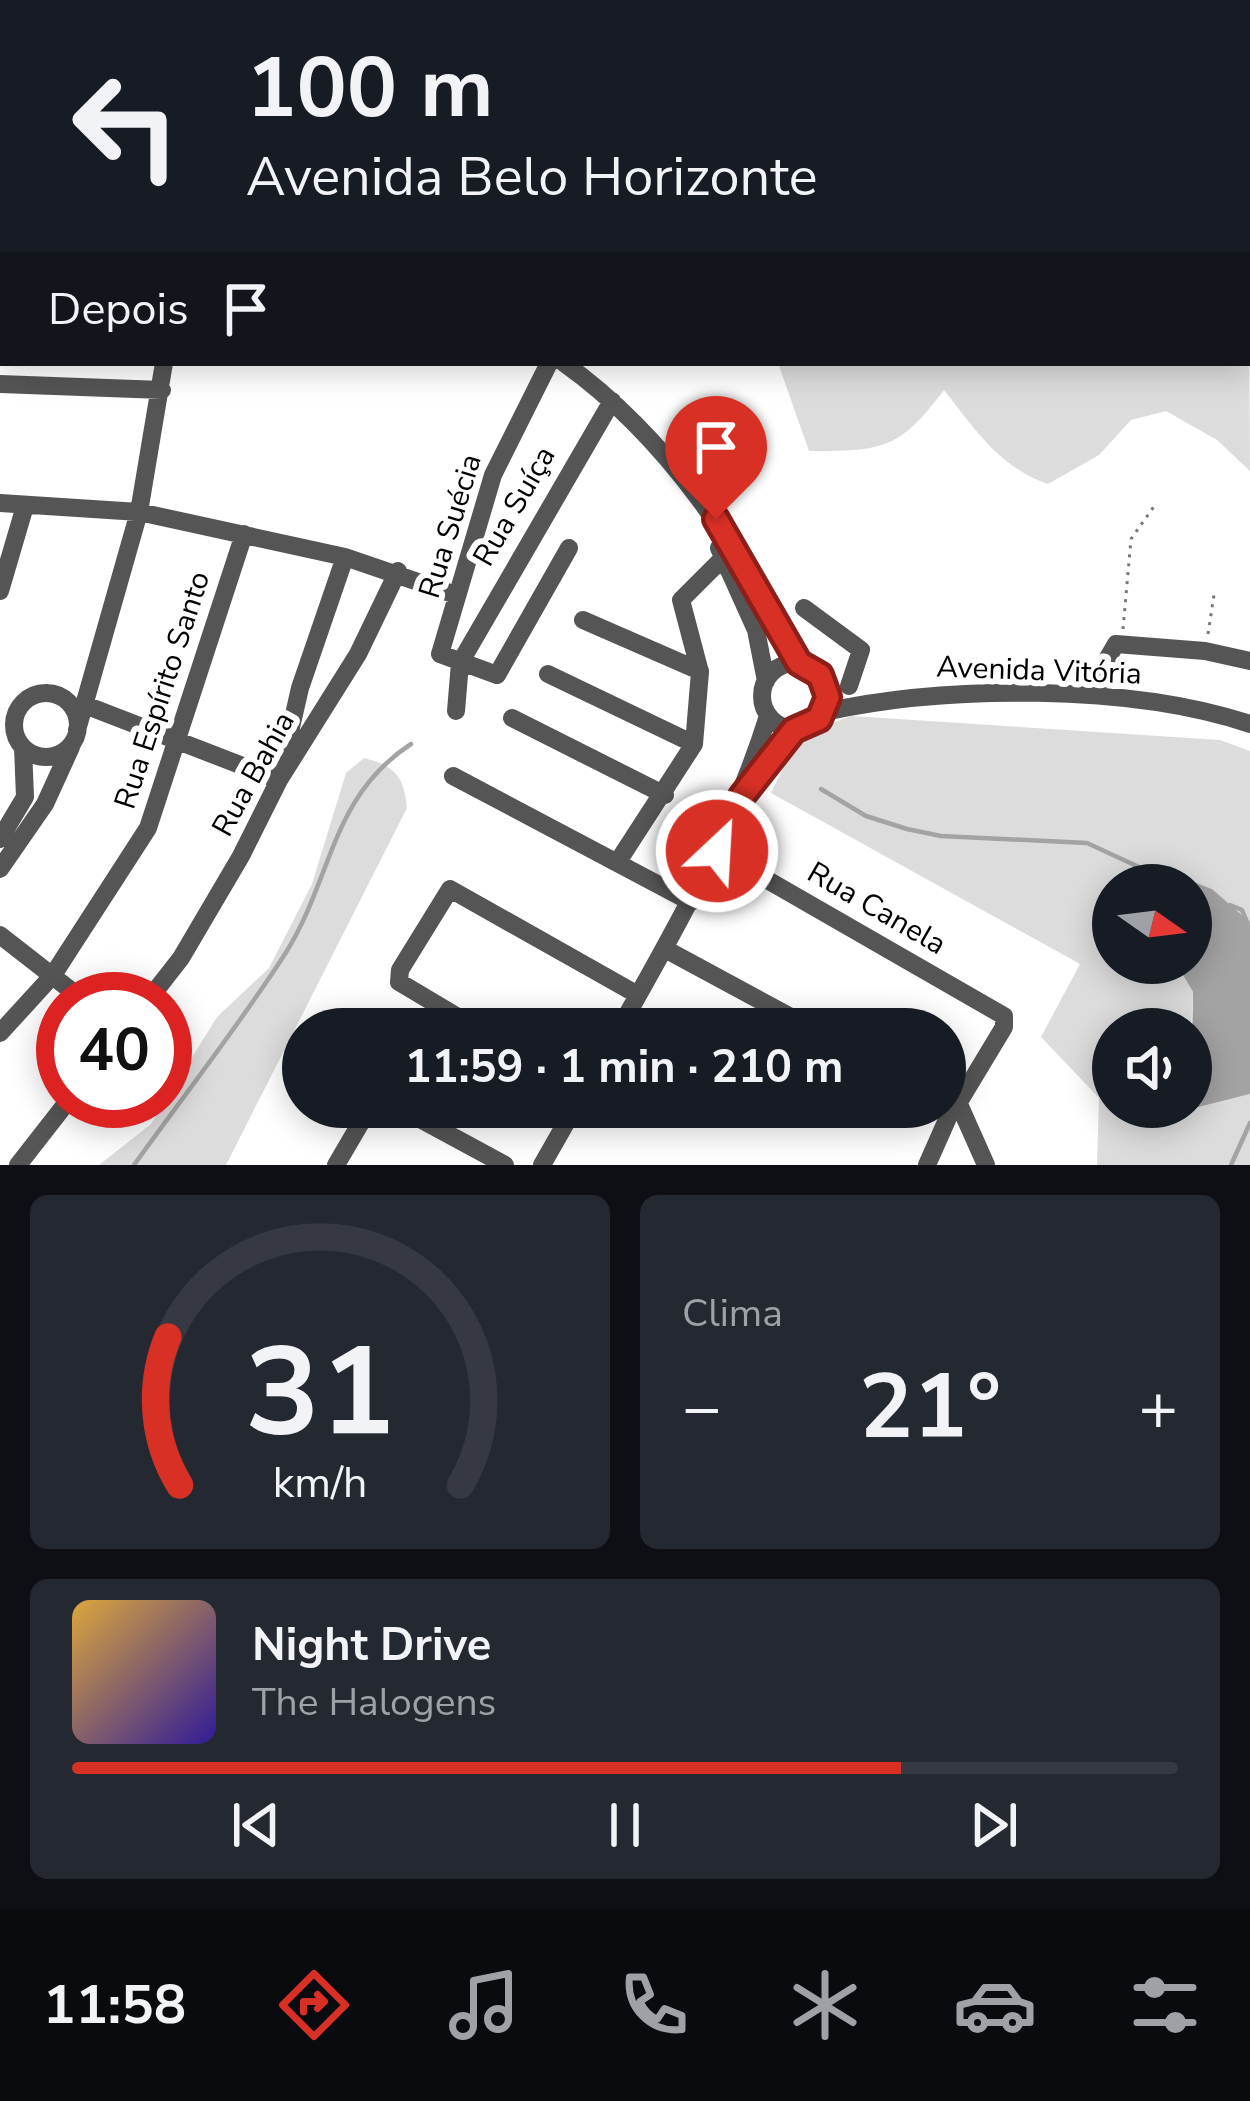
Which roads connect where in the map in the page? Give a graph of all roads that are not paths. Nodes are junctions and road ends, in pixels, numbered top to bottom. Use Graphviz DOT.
graph roads {
  1 [pos="164,366"];
  2 [pos="548,366"];
  3 [pos="568,366"];
  4 [pos="0,384"];
  5 [pos="163,390"];
  6 [pos="612,401"];
  7 [pos="674,471"];
  8 [pos="0,503"];
  9 [pos="25,506"];
  10 [pos="139,512"];
  11 [pos="244,534"];
  12 [pos="568,548"];
  13 [pos="345,557"];
  14 [pos="724,557"];
  15 [pos="398,572"];
  16 [pos="0,591"];
  17 [pos="456,595"];
  18 [pos="583,620"];
  19 [pos="789,644"];
  20 [pos="1250,661"];
  21 [pos="460,663"];
  22 [pos="799,663"];
  23 [pos="700,671"];
  24 [pos="548,674"];
  25 [pos="766,680"];
  26 [pos="825,682"];
  27 [pos="848,686"];
  28 [pos="896,696"];
  29 [pos="1102,696"];
  30 [pos="85,705"];
  31 [pos="456,711"];
  32 [pos="824,712"];
  33 [pos="768,716"];
  34 [pos="512,718"];
  35 [pos="0,721"];
  36 [pos="1250,724"];
  37 [pos="794,730"];
  38 [pos="75,736"];
  39 [pos="180,742"];
  40 [pos="20,744"];
  41 [pos="694,744"];
  42 [pos="453,776"];
  43 [pos="279,780"];
  44 [pos="665,795"];
  45 [pos="742,796"];
  46 [pos="0,839"];
  47 [pos="717,851"];
  48 [pos="617,863"];
  49 [pos="0,869"];
  50 [pos="691,902"];
  51 [pos="0,935"];
  52 [pos="665,949"];
  53 [pos="48,972"];
  54 [pos="54,972"];
  55 [pos="171,972"];
  56 [pos="36,993"];
  57 [pos="638,995"];
  58 [pos="443,1008"];
  59 [pos="631,1008"];
  60 [pos="774,1008"];
  61 [pos="0,1033"];
  62 [pos="966,1080"];
  63 [pos="47,1128"];
  64 [pos="358,1128"];
  65 [pos="437,1128"];
  66 [pos="563,1128"];
  67 [pos="942,1128"];
  68 [pos="966,1128"];
  69 [pos="18,1165"];
  70 [pos="336,1165"];
  71 [pos="505,1165"];
  72 [pos="542,1165"];
  73 [pos="927,1165"];
  74 [pos="986,1165"];
  1 -- 5 [label="street"];
  2 -- 17 [label="street, Rua Suécia"];
  3 -- 6 [label="street"];
  4 -- 5 [label="street"];
  5 -- 10 [label="street"];
  6 -- 7 [label="street"];
  6 -- 21 [label="street, Rua Suíça"];
  7 -- 14 [label="street"];
  7 -- 19 [label="street"];
  8 -- 9 [label="street"];
  9 -- 10 [label="street"];
  9 -- 16 [label="street"];
  10 -- 11 [label="street"];
  10 -- 30 [label="street"];
  11 -- 13 [label="street"];
  11 -- 39 [label="street, Rua Espírito Santo"];
  12 -- 21 [label="street"];
  13 -- 15 [label="street"];
  13 -- 43 [label="street"];
  14 -- 23 [label="street"];
  14 -- 25 [label="street"];
  15 -- 17 [label="street"];
  15 -- 43 [label="street, Rua Bahia"];
  17 -- 21 [label="street, Rua Suécia"];
  18 -- 23 [label="street"];
  19 -- 22 [label="street"];
  19 -- 27 [label="street"];
  20 -- 29 [label="street"];
  21 -- 31 [label="street, Rua Suíça"];
  22 -- 25 [label="street"];
  22 -- 26 [label="street"];
  23 -- 41 [label="street"];
  24 -- 41 [label="street"];
  25 -- 33 [label="street"];
  26 -- 27 [label="street, Avenida Vitória"];
  26 -- 32 [label="street"];
  27 -- 28 [label="street, Avenida Vitória"];
  28 -- 29 [label="street, Avenida Vitória"];
  28 -- 32 [label="street, Avenida Vitória"];
  29 -- 36 [label="street, Avenida Vitória"];
  30 -- 38 [label="street"];
  30 -- 39 [label="street"];
  32 -- 37 [label="street"];
  33 -- 37 [label="street"];
  33 -- 45 [label="street"];
  34 -- 44 [label="street"];
  35 -- 40 [label="street"];
  37 -- 45 [label="street"];
  38 -- 40 [label="street"];
  38 -- 40 [label="street"];
  38 -- 49 [label="street"];
  39 -- 43 [label="street"];
  39 -- 54 [label="street, Rua Espírito Santo"];
  40 -- 46 [label="street"];
  41 -- 44 [label="street"];
  42 -- 48 [label="street"];
  43 -- 55 [label="street, Rua Bahia"];
  44 -- 48 [label="street"];
  45 -- 47 [label="street"];
  47 -- 50 [label="street"];
  47 -- 62 [label="street, Rua Canela"];
  48 -- 50 [label="street"];
  50 -- 52 [label="street"];
  51 -- 53 [label="street"];
  52 -- 57 [label="street"];
  52 -- 60 [label="street"];
  56 -- 61 [label="street, Rua Espírito Santo"];
  57 -- 58 [label="street"];
  57 -- 59 [label="street"];
  63 -- 69 [label="street"];
  64 -- 70 [label="street"];
  65 -- 71 [label="street"];
  66 -- 72 [label="street"];
  67 -- 73 [label="street"];
  68 -- 74 [label="street"];
}
